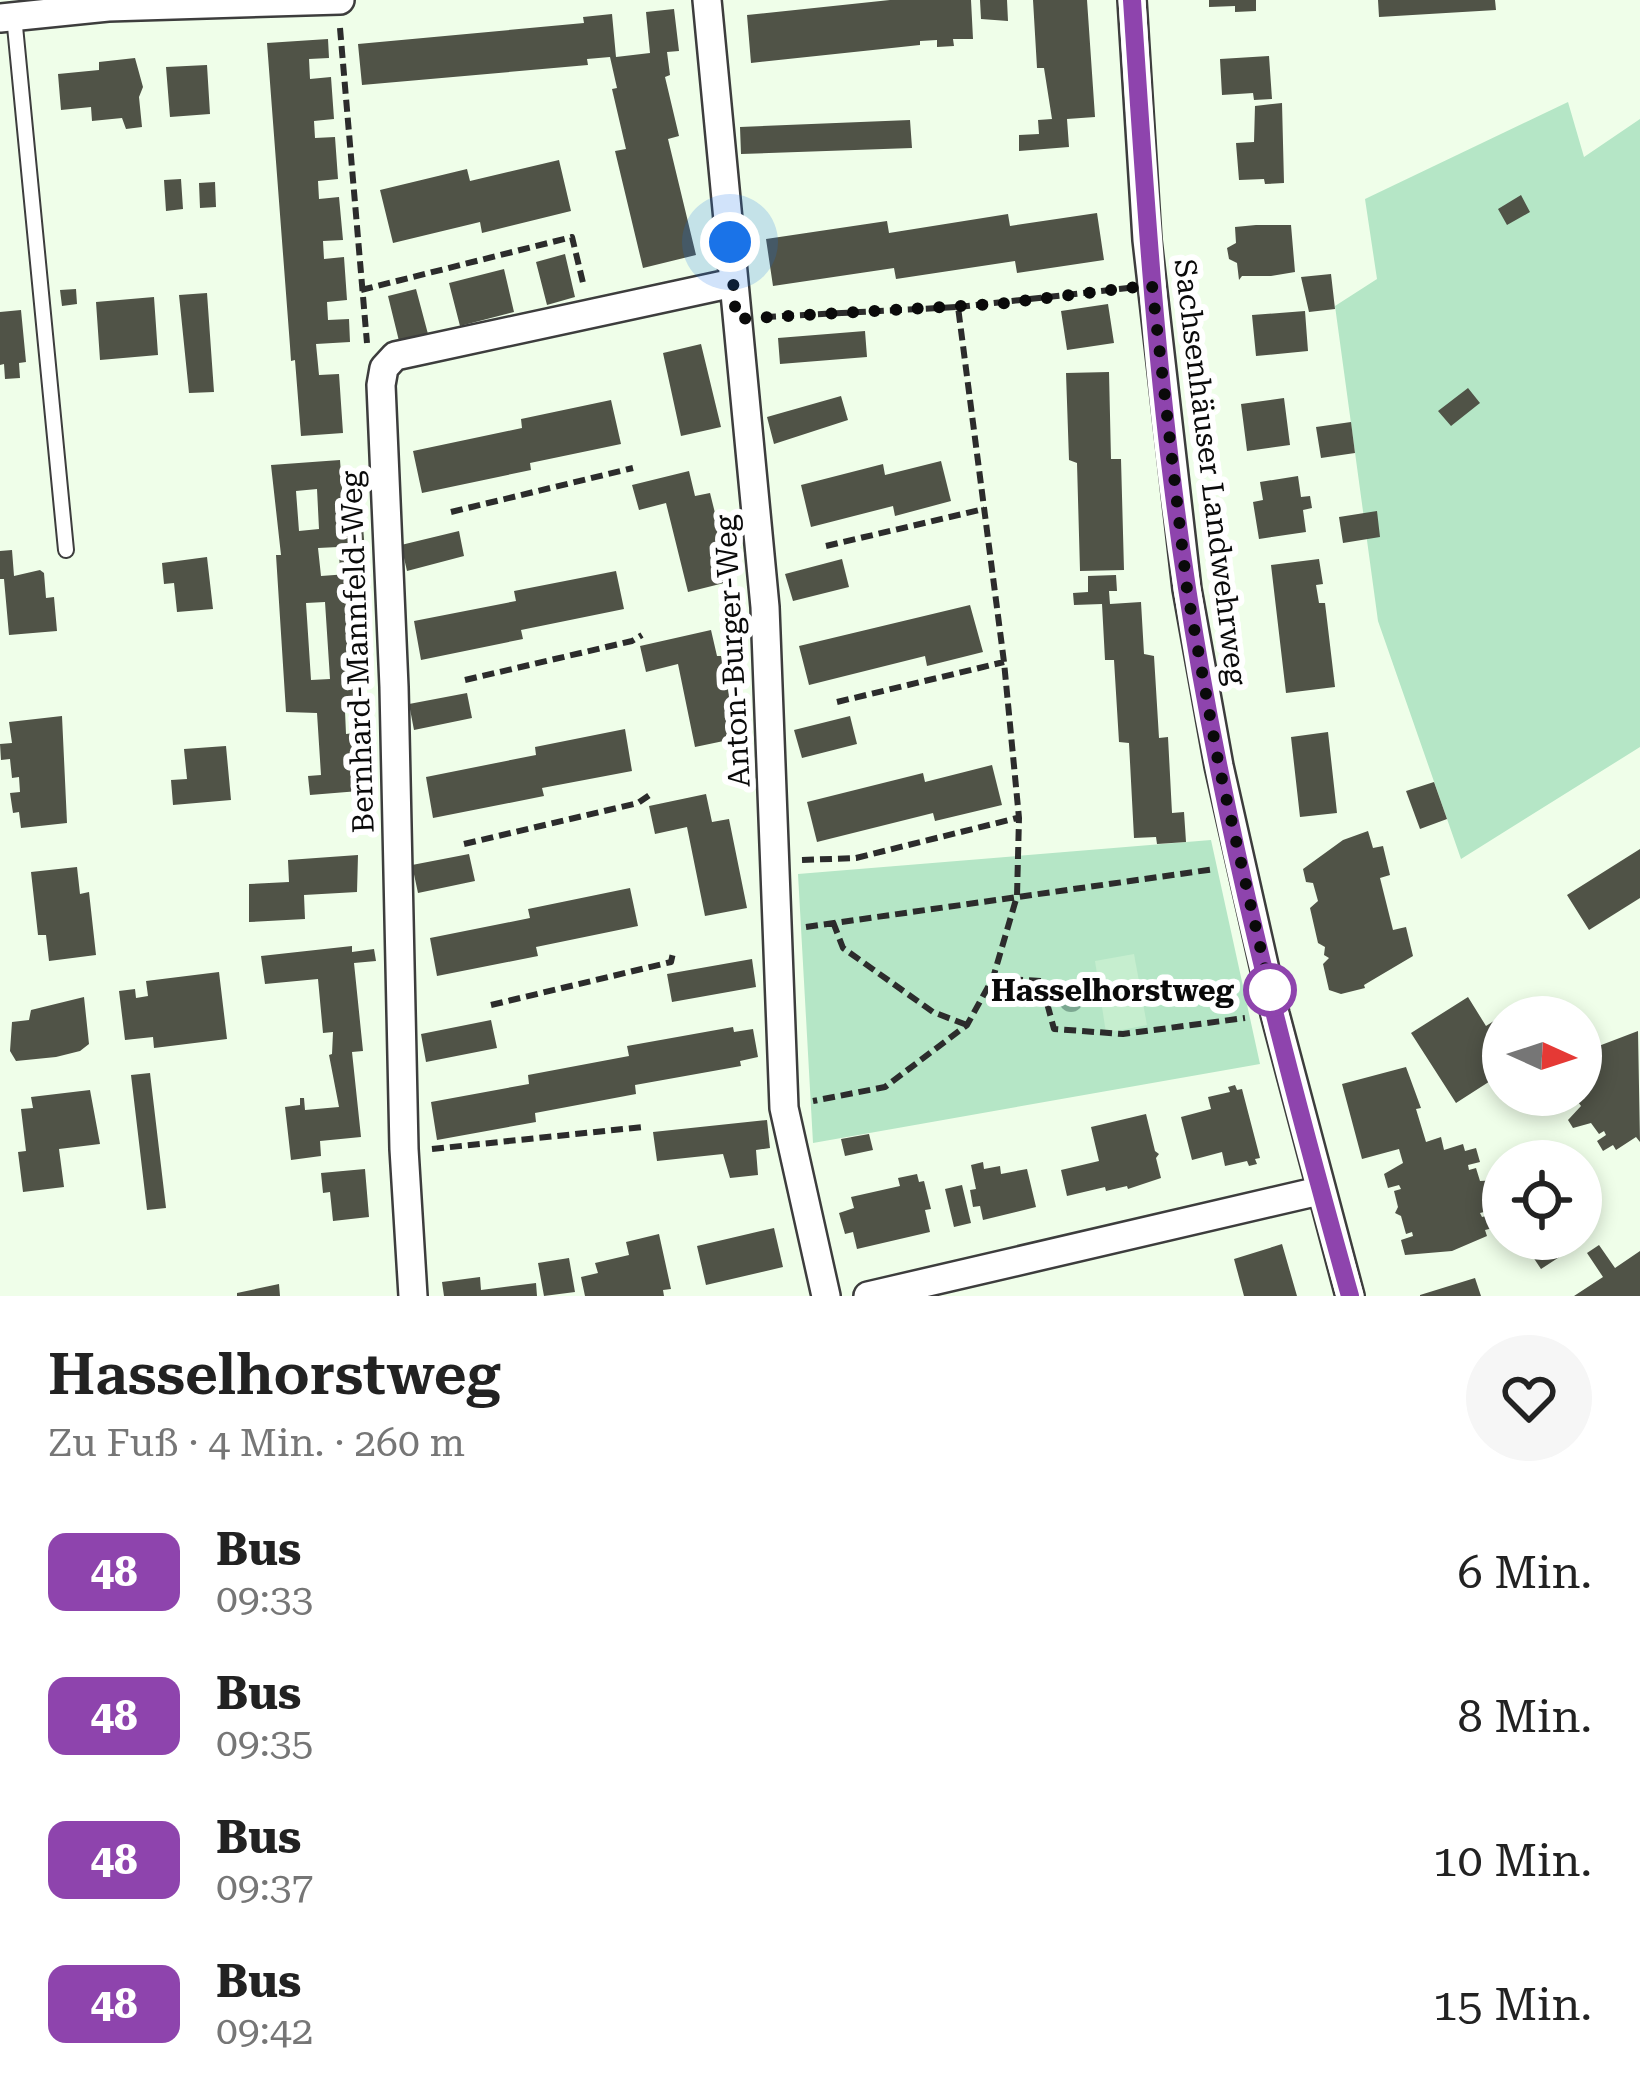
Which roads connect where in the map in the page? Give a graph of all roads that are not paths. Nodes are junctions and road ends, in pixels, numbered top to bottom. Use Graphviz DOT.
graph roads {
  1 [pos="339,0"];
  2 [pos="707,0"];
  3 [pos="1132,0"];
  4 [pos="226,3"];
  5 [pos="7,17"];
  6 [pos="734,283"];
  7 [pos="66,543"];
  8 [pos="1319,1191"];
  9 [pos="413,1296"];
  10 [pos="826,1296"];
  11 [pos="868,1296"];
  12 [pos="1350,1296"];
  1 -- 4 [label="street"];
  2 -- 6 [label="street, Anton-Burger-Weg"];
  3 -- 8 [label="street, Sachsenhäuser Landwehrweg"];
  4 -- 5 [label="street"];
  5 -- 7 [label="lane"];
  6 -- 9 [label="street, Bernhard-Mannfeld-Weg"];
  6 -- 10 [label="street, Anton-Burger-Weg"];
  8 -- 11 [label="street"];
  8 -- 12 [label="street, Sachsenhäuser Landwehrweg"];
}
